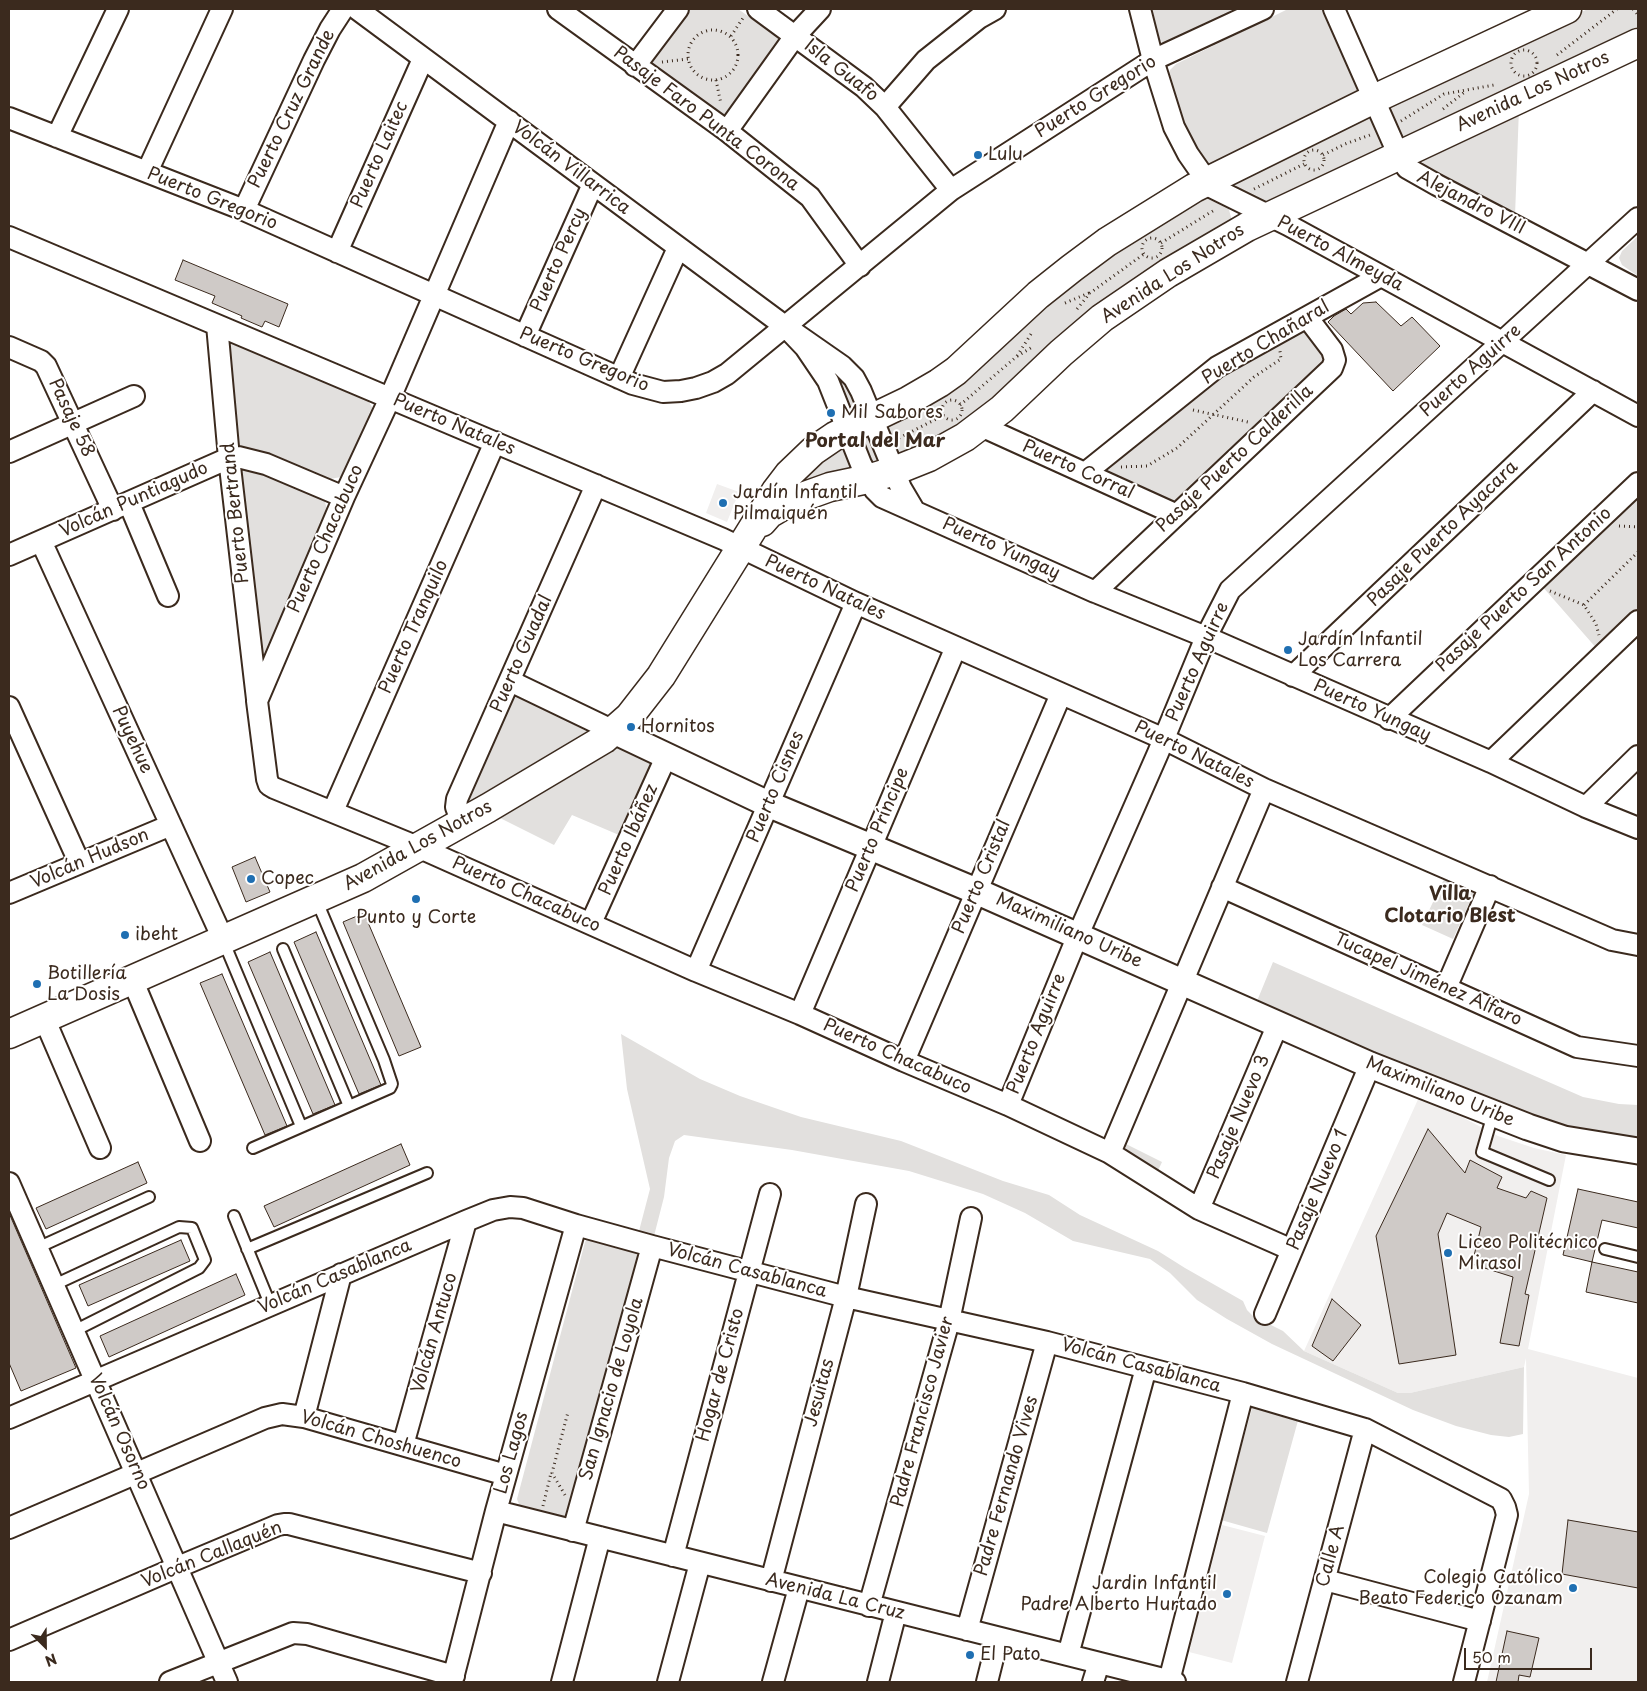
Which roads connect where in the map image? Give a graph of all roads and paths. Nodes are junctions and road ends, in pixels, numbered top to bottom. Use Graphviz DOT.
graph roads {
  1 [pos="118,9"];
  2 [pos="222,9"];
  3 [pos="343,9"];
  4 [pos="357,9"];
  5 [pos="558,9"];
  6 [pos="678,9"];
  7 [pos="820,9"];
  8 [pos="995,9"];
  9 [pos="1140,9"];
  10 [pos="1263,9"];
  11 [pos="1334,9"];
  12 [pos="1568,9"];
  13 [pos="1617,9"];
  14 [pos="1633,9"];
  15 [pos="751,12"];
  16 [pos="1638,16"];
  17 [pos="730,36"];
  18 [pos="795,36"];
  19 [pos="1638,43"];
  20 [pos="423,59"];
  21 [pos="1552,59"];
  22 [pos="1153,60"];
  23 [pos="1545,65"];
  24 [pos="636,66"];
  25 [pos="1528,76"];
  26 [pos="1517,80"];
  27 [pos="1502,83"];
  28 [pos="1374,99"];
  29 [pos="885,107"];
  30 [pos="9,118"];
  31 [pos="509,122"];
  32 [pos="1387,129"];
  33 [pos="727,131"];
  34 [pos="57,137"];
  35 [pos="1323,155"];
  36 [pos="1399,156"];
  37 [pos="147,172"];
  38 [pos="1206,181"];
  39 [pos="593,184"];
  40 [pos="951,190"];
  41 [pos="244,210"];
  42 [pos="1268,216"];
  43 [pos="1638,218"];
  44 [pos="9,237"];
  45 [pos="678,248"];
  46 [pos="337,252"];
  47 [pos="1161,253"];
  48 [pos="1589,264"];
  49 [pos="860,266"];
  50 [pos="1381,276"];
  51 [pos="1638,290"];
  52 [pos="433,295"];
  53 [pos="1307,317"];
  54 [pos="218,325"];
  55 [pos="786,328"];
  56 [pos="1277,334"];
  57 [pos="525,336"];
  58 [pos="1502,342"];
  59 [pos="9,347"];
  60 [pos="619,378"];
  61 [pos="1593,391"];
  62 [pos="134,396"];
  63 [pos="390,398"];
  64 [pos="1170,405"];
  65 [pos="944,415"];
  66 [pos="1213,415"];
  67 [pos="1638,416"];
  68 [pos="872,418"];
  69 [pos="74,422"];
  70 [pos="981,426"];
  71 [pos="1269,427"];
  72 [pos="846,430"];
  73 [pos="899,438"];
  74 [pos="495,442"];
  75 [pos="9,452"];
  76 [pos="229,458"];
  77 [pos="1117,468"];
  78 [pos="894,471"];
  79 [pos="1085,473"];
  80 [pos="868,479"];
  81 [pos="1638,483"];
  82 [pos="596,485"];
  83 [pos="344,497"];
  84 [pos="120,506"];
  85 [pos="914,510"];
  86 [pos="1176,514"];
  87 [pos="41,541"];
  88 [pos="740,548"];
  89 [pos="1638,552"];
  90 [pos="9,556"];
  91 [pos="1531,584"];
  92 [pos="1095,592"];
  93 [pos="168,596"];
  94 [pos="856,603"];
  95 [pos="1584,605"];
  96 [pos="1638,621"];
  97 [pos="1206,637"];
  98 [pos="956,647"];
  99 [pos="1600,658"];
  100 [pos="1293,676"];
  101 [pos="510,681"];
  102 [pos="1061,694"];
  103 [pos="257,701"];
  104 [pos="9,707"];
  105 [pos="1389,718"];
  106 [pos="614,731"];
  107 [pos="1164,739"];
  108 [pos="1638,756"];
  109 [pos="666,757"];
  110 [pos="1491,762"];
  111 [pos="1264,789"];
  112 [pos="768,804"];
  113 [pos="1586,807"];
  114 [pos="333,811"];
  115 [pos="462,823"];
  116 [pos="171,825"];
  117 [pos="1638,828"];
  118 [pos="871,846"];
  119 [pos="418,847"];
  120 [pos="79,862"];
  121 [pos="1490,886"];
  122 [pos="1222,887"];
  123 [pos="976,890"];
  124 [pos="9,893"];
  125 [pos="316,899"];
  126 [pos="591,923"];
  127 [pos="1078,935"];
  128 [pos="223,939"];
  129 [pos="1638,945"];
  130 [pos="283,949"];
  131 [pos="696,970"];
  132 [pos="132,979"];
  133 [pos="1182,981"];
  134 [pos="1446,988"];
  135 [pos="800,1014"];
  136 [pos="44,1018"];
  137 [pos="1278,1024"];
  138 [pos="9,1034"];
  139 [pos="1638,1056"];
  140 [pos="904,1061"];
  141 [pos="1370,1065"];
  142 [pos="1008,1105"];
  143 [pos="348,1106"];
  144 [pos="1493,1113"];
  145 [pos="301,1126"];
  146 [pos="200,1141"];
  147 [pos="100,1148"];
  148 [pos="253,1148"];
  149 [pos="1638,1151"];
  150 [pos="1110,1152"];
  151 [pos="427,1173"];
  152 [pos="1549,1180"];
  153 [pos="9,1183"];
  154 [pos="770,1194"];
  155 [pos="149,1197"];
  156 [pos="866,1204"];
  157 [pos="14,1207"];
  158 [pos="1199,1209"];
  159 [pos="234,1216"];
  160 [pos="971,1218"];
  161 [pos="466,1221"];
  162 [pos="576,1225"];
  163 [pos="652,1246"];
  164 [pos="37,1248"];
  165 [pos="247,1249"];
  166 [pos="1605,1249"];
  167 [pos="1292,1250"];
  168 [pos="1638,1257"];
  169 [pos="749,1272"];
  170 [pos="341,1274"];
  171 [pos="54,1285"];
  172 [pos="846,1297"];
  173 [pos="270,1304"];
  174 [pos="1265,1314"];
  175 [pos="949,1321"];
  176 [pos="74,1331"];
  177 [pos="1048,1342"];
  178 [pos="1146,1368"];
  179 [pos="96,1380"];
  180 [pos="1243,1393"];
  181 [pos="568,1412"];
  182 [pos="10,1413"];
  183 [pos="304,1417"];
  184 [pos="1365,1429"];
  185 [pos="404,1444"];
  186 [pos="552,1473"];
  187 [pos="137,1474"];
  188 [pos="506,1475"];
  189 [pos="496,1511"];
  190 [pos="539,1522"];
  191 [pos="575,1523"];
  192 [pos="9,1528"];
  193 [pos="600,1538"];
  194 [pos="672,1556"];
  195 [pos="700,1563"];
  196 [pos="178,1567"];
  197 [pos="481,1573"];
  198 [pos="1325,1580"];
  199 [pos="771,1581"];
  200 [pos="799,1588"];
  201 [pos="869,1606"];
  202 [pos="896,1612"];
  203 [pos="1480,1621"];
  204 [pos="967,1630"];
  205 [pos="998,1638"];
  206 [pos="9,1640"];
  207 [pos="1068,1656"];
  208 [pos="218,1662"];
  209 [pos="1096,1673"];
  210 [pos="453,1679"];
  211 [pos="1172,1681"];
  212 [pos="170,1682"];
  213 [pos="227,1682"];
  214 [pos="562,1682"];
  215 [pos="668,1682"];
  216 [pos="774,1682"];
  217 [pos="878,1682"];
  218 [pos="987,1682"];
  219 [pos="1297,1682"];
  220 [pos="1464,1682"];
  1 -- 34 [label="street"];
  2 -- 37 [label="street"];
  3 -- 41 [label="street, Puerto Cruz Grande"];
  4 -- 20 [label="street, Volcán Villarrica"];
  5 -- 24 [label="street, Pasaje Faro Punta Corona"];
  6 -- 24 [label="street"];
  7 -- 18 [label="street"];
  8 -- 29 [label="street"];
  9 -- 22 [label="street, Puerto Almeyda"];
  10 -- 22 [label="street, Puerto Gregorio"];
  11 -- 28 [label="street, Alejandro VIII"];
  12 -- 28 [label="main road, Avenida Los Notros"];
  13 -- 21 [label="path"];
  14 -- 16 [label="path"];
  15 -- 17 [label="path"];
  15 -- 18 [label="street, Isla Guafo"];
  17 -- 17 [label="path"];
  18 -- 29 [label="street, Isla Guafo"];
  18 -- 33 [label="street"];
  19 -- 36 [label="main road, Avenida Los Notros"];
  20 -- 31 [label="street, Volcán Villarrica"];
  20 -- 46 [label="street, Puerto Laitec"];
  22 -- 38 [label="street, Puerto Almeyda"];
  22 -- 40 [label="street, Puerto Gregorio"];
  23 -- 25 [label="path"];
  24 -- 33 [label="street, Pasaje Faro Punta Corona"];
  25 -- 25 [label="path"];
  25 -- 26 [label="path"];
  27 -- 32 [label="path"];
  28 -- 32 [label="street, Alejandro VIII"];
  28 -- 38 [label="main road, Avenida Los Notros"];
  29 -- 40 [label="street, Isla Guafo"];
  30 -- 34 [label="street, Puerto Gregorio"];
  31 -- 39 [label="street, Volcán Villarrica"];
  31 -- 52 [label="street, Puerto Chacabuco"];
  32 -- 35 [label="path"];
  32 -- 36 [label="street, Alejandro VIII"];
  33 -- 49 [label="street, Pasaje Faro Punta Corona"];
  34 -- 37 [label="street, Puerto Gregorio"];
  35 -- 35 [label="path"];
  36 -- 42 [label="main road, Avenida Los Notros"];
  36 -- 48 [label="street, Alejandro VIII"];
  37 -- 41 [label="street, Puerto Gregorio"];
  38 -- 42 [label="street, Puerto Almeyda"];
  38 -- 68 [label="main road, Avenida Los Notros"];
  39 -- 45 [label="street, Volcán Villarrica"];
  39 -- 57 [label="street, Puerto Percy"];
  40 -- 49 [label="street, Puerto Gregorio"];
  41 -- 46 [label="street, Puerto Gregorio"];
  42 -- 50 [label="street, Puerto Almeyda"];
  42 -- 70 [label="main road, Avenida Los Notros"];
  43 -- 48 [label="street, Puerto Aguirre"];
  44 -- 54 [label="street, Puerto Natales"];
  45 -- 55 [label="street, Volcán Villarrica"];
  45 -- 60 [label="street"];
  46 -- 52 [label="street, Puerto Gregorio"];
  47 -- 47 [label="path"];
  48 -- 51 [label="street, Alejandro VIII"];
  48 -- 58 [label="street, Puerto Aguirre"];
  49 -- 55 [label="street, Puerto Gregorio"];
  50 -- 53 [label="street, Puerto Chañaral"];
  50 -- 58 [label="street, Puerto Almeyda"];
  52 -- 57 [label="street, Puerto Gregorio"];
  52 -- 63 [label="street, Puerto Chacabuco"];
  53 -- 56 [label="street, Puerto Chañaral"];
  53 -- 71 [label="street, Pasaje Puerto Calderilla"];
  54 -- 63 [label="street, Puerto Natales"];
  54 -- 76 [label="street, Puerto Bertrand"];
  55 -- 60 [label="street, Puerto Gregorio"];
  55 -- 68 [label="street, Volcán Villarrica"];
  55 -- 72 [label="street, Volcán Villarrica"];
  56 -- 64 [label="street, Puerto Chañaral"];
  56 -- 66 [label="path"];
  57 -- 60 [label="street, Puerto Gregorio"];
  58 -- 61 [label="street, Puerto Almeyda"];
  58 -- 97 [label="street, Puerto Aguirre"];
  59 -- 69 [label="street, Pasaje 58"];
  61 -- 67 [label="street, Puerto Almeyda"];
  61 -- 100 [label="street, Pasaje Puerto Ayacara"];
  62 -- 69 [label="street"];
  63 -- 74 [label="street, Puerto Natales"];
  63 -- 83 [label="street, Puerto Chacabuco"];
  64 -- 66 [label="path"];
  64 -- 79 [label="street, Puerto Chañaral"];
  65 -- 65 [label="path"];
  65 -- 73 [label="path"];
  66 -- 71 [label="path"];
  66 -- 77 [label="path"];
  68 -- 72 [label="main road, Avenida Los Notros"];
  68 -- 78 [label="street, Volcán Villarrica"];
  69 -- 75 [label="street"];
  69 -- 84 [label="street, Pasaje 58"];
  70 -- 78 [label="main road, Avenida Los Notros"];
  70 -- 79 [label="street, Puerto Corral"];
  71 -- 86 [label="street, Pasaje Puerto Calderilla"];
  72 -- 80 [label="street, Volcán Villarrica"];
  72 -- 88 [label="main road, Avenida Los Notros"];
  74 -- 82 [label="street, Puerto Natales"];
  74 -- 114 [label="street, Puerto Tranquilo"];
  76 -- 83 [label="street, Volcán Puntiagudo"];
  76 -- 84 [label="street, Volcán Puntiagudo"];
  76 -- 103 [label="street, Puerto Bertrand"];
  78 -- 80 [label="main road, Avenida Los Notros"];
  78 -- 85 [label="street"];
  79 -- 86 [label="street, Puerto Corral"];
  80 -- 85 [label="street, Puerto Yungay"];
  80 -- 88 [label="main road, Avenida Los Notros"];
  81 -- 91 [label="street, Pasaje Puerto San Antonio"];
  82 -- 88 [label="street, Puerto Natales"];
  82 -- 101 [label="street, Puerto Guadal"];
  83 -- 103 [label="street, Puerto Chacabuco"];
  84 -- 87 [label="street, Volcán Puntiagudo"];
  84 -- 93 [label="street, Pasaje 58"];
  85 -- 92 [label="street, Puerto Yungay"];
  86 -- 92 [label="street, Pasaje Puerto Calderilla"];
  87 -- 90 [label="street, Volcán Puntiagudo"];
  87 -- 116 [label="street, Puyehue"];
  88 -- 94 [label="street, Puerto Natales"];
  88 -- 106 [label="main road, Avenida Los Notros"];
  89 -- 95 [label="path"];
  91 -- 95 [label="path"];
  91 -- 105 [label="street, Pasaje Puerto San Antonio"];
  92 -- 97 [label="street, Puerto Yungay"];
  94 -- 98 [label="street, Puerto Natales"];
  94 -- 112 [label="street, Puerto Cisnes"];
  95 -- 99 [label="path"];
  96 -- 99 [label="street"];
  97 -- 100 [label="street, Puerto Yungay"];
  97 -- 107 [label="street, Puerto Aguirre"];
  98 -- 102 [label="street, Puerto Natales"];
  98 -- 118 [label="street, Puerto Príncipe"];
  99 -- 110 [label="street"];
  100 -- 105 [label="street, Puerto Yungay"];
  101 -- 106 [label="street, Maximiliano Uribe"];
  101 -- 115 [label="street, Puerto Guadal"];
  102 -- 107 [label="street, Puerto Natales"];
  102 -- 123 [label="street, Puerto Cristal"];
  103 -- 114 [label="street, Puerto Chacabuco"];
  104 -- 120 [label="street"];
  105 -- 110 [label="street, Puerto Yungay"];
  106 -- 109 [label="street, Maximiliano Uribe"];
  106 -- 115 [label="main road, Avenida Los Notros"];
  107 -- 111 [label="street, Puerto Natales"];
  107 -- 127 [label="street, Puerto Aguirre"];
  108 -- 113 [label="street"];
  109 -- 112 [label="street, Maximiliano Uribe"];
  109 -- 126 [label="street, Puerto Ibáñez"];
  110 -- 113 [label="street, Puerto Yungay"];
  111 -- 121 [label="street, Puerto Natales"];
  111 -- 122 [label="street"];
  112 -- 118 [label="street, Maximiliano Uribe"];
  112 -- 131 [label="street, Puerto Cisnes"];
  113 -- 117 [label="street, Puerto Yungay"];
  114 -- 119 [label="street, Puerto Chacabuco"];
  115 -- 119 [label="main road, Avenida Los Notros"];
  116 -- 120 [label="street, Volcán Hudson"];
  116 -- 128 [label="street, Puyehue"];
  118 -- 123 [label="street, Maximiliano Uribe"];
  118 -- 135 [label="street, Puerto Príncipe"];
  119 -- 125 [label="main road, Avenida Los Notros"];
  119 -- 126 [label="street, Puerto Chacabuco"];
  120 -- 124 [label="street, Volcán Hudson"];
  121 -- 129 [label="street, Puerto Natales"];
  121 -- 134 [label="street"];
  122 -- 133 [label="street"];
  122 -- 134 [label="street, Tucapel Jiménez Alfaro"];
  123 -- 127 [label="street, Maximiliano Uribe"];
  123 -- 140 [label="street, Puerto Cristal"];
  125 -- 128 [label="main road, Avenida Los Notros"];
  125 -- 143 [label="lane"];
  126 -- 131 [label="street, Puerto Chacabuco"];
  127 -- 133 [label="street, Maximiliano Uribe"];
  127 -- 142 [label="street, Puerto Aguirre"];
  128 -- 132 [label="main road, Avenida Los Notros"];
  128 -- 145 [label="lane"];
  130 -- 143 [label="lane"];
  131 -- 135 [label="street, Puerto Chacabuco"];
  132 -- 136 [label="main road, Avenida Los Notros"];
  132 -- 146 [label="street"];
  133 -- 137 [label="street, Maximiliano Uribe"];
  133 -- 150 [label="street"];
  134 -- 139 [label="street, Tucapel Jiménez Alfaro"];
  135 -- 140 [label="street, Puerto Chacabuco"];
  136 -- 138 [label="main road, Avenida Los Notros"];
  136 -- 147 [label="street"];
  137 -- 141 [label="street, Maximiliano Uribe"];
  137 -- 158 [label="street, Pasaje Nuevo 3"];
  140 -- 142 [label="street, Puerto Chacabuco"];
  141 -- 144 [label="street, Maximiliano Uribe"];
  141 -- 167 [label="street, Pasaje Nuevo 1"];
  142 -- 150 [label="street, Puerto Chacabuco"];
  143 -- 145 [label="lane"];
  144 -- 149 [label="street, Maximiliano Uribe"];
  144 -- 152 [label="lane"];
  145 -- 148 [label="lane"];
  150 -- 158 [label="street, Puerto Chacabuco"];
  151 -- 165 [label="lane"];
  153 -- 157 [label="street, Volcán Osorno"];
  154 -- 169 [label="street, Hogar de Cristo"];
  155 -- 164 [label="lane"];
  156 -- 172 [label="street, Jesuitas"];
  157 -- 164 [label="street, Volcán Osorno"];
  158 -- 167 [label="street, Puerto Chacabuco"];
  159 -- 165 [label="lane"];
  160 -- 175 [label="street, Padre Francisco Javier"];
  161 -- 162 [label="street, Volcán Casablanca"];
  161 -- 170 [label="street, Volcán Casablanca"];
  161 -- 185 [label="street, Volcán Antuco"];
  162 -- 163 [label="street, Volcán Casablanca"];
  162 -- 188 [label="street, Los Lagos"];
  163 -- 169 [label="street, Volcán Casablanca"];
  163 -- 191 [label="street, San Ignacio de Loyola"];
  164 -- 171 [label="street, Volcán Osorno"];
  165 -- 173 [label="lane"];
  166 -- 168 [label="lane"];
  167 -- 174 [label="street, Pasaje Nuevo 1"];
  169 -- 172 [label="street, Volcán Casablanca"];
  169 -- 194 [label="street, Hogar de Cristo"];
  170 -- 173 [label="street, Volcán Casablanca"];
  170 -- 183 [label="street"];
  171 -- 176 [label="street, Volcán Osorno"];
  171 -- 176 [label="lane"];
  172 -- 175 [label="street, Volcán Casablanca"];
  172 -- 199 [label="street, Jesuitas"];
  173 -- 179 [label="street, Volcán Casablanca"];
  175 -- 177 [label="street, Volcán Casablanca"];
  175 -- 201 [label="street, Padre Francisco Javier"];
  176 -- 179 [label="street, Volcán Osorno"];
  177 -- 178 [label="street, Volcán Casablanca"];
  177 -- 204 [label="street, Padre Fernando Vives"];
  178 -- 180 [label="street, Volcán Casablanca"];
  178 -- 207 [label="street"];
  179 -- 182 [label="street, Volcán Casablanca"];
  179 -- 187 [label="street, Volcán Osorno"];
  180 -- 184 [label="street, Volcán Casablanca"];
  180 -- 211 [label="street"];
  181 -- 186 [label="path"];
  183 -- 185 [label="street, Volcán Choshuenco"];
  183 -- 187 [label="street, Volcán Choshuenco"];
  184 -- 198 [label="street, Calle A"];
  184 -- 203 [label="street, Volcán Casablanca"];
  185 -- 188 [label="street, Volcán Choshuenco"];
  186 -- 190 [label="path"];
  186 -- 191 [label="path"];
  187 -- 192 [label="street, Volcán Choshuenco"];
  187 -- 196 [label="street, Volcán Osorno"];
  188 -- 189 [label="street, Los Lagos"];
  189 -- 190 [label="street, Avenida La Cruz"];
  189 -- 197 [label="street, Los Lagos"];
  190 -- 191 [label="street, Avenida La Cruz"];
  191 -- 193 [label="street, Avenida La Cruz"];
  193 -- 194 [label="street, Avenida La Cruz"];
  193 -- 214 [label="street"];
  194 -- 195 [label="street, Avenida La Cruz"];
  195 -- 199 [label="street, Avenida La Cruz"];
  195 -- 215 [label="street"];
  196 -- 197 [label="street, Volcán Callaquén"];
  196 -- 206 [label="street, Volcán Callaquén"];
  196 -- 208 [label="street, Volcán Osorno"];
  197 -- 210 [label="street, Los Lagos"];
  198 -- 203 [label="street"];
  198 -- 219 [label="street, Calle A"];
  199 -- 200 [label="street, Avenida La Cruz"];
  200 -- 201 [label="street, Avenida La Cruz"];
  200 -- 216 [label="street"];
  201 -- 202 [label="street, Avenida La Cruz"];
  202 -- 204 [label="street, Avenida La Cruz"];
  202 -- 217 [label="street"];
  203 -- 220 [label="street"];
  204 -- 205 [label="street, Avenida La Cruz"];
  205 -- 207 [label="street, Avenida La Cruz"];
  205 -- 218 [label="street"];
  207 -- 209 [label="street, Avenida La Cruz"];
  208 -- 210 [label="street"];
  208 -- 212 [label="street"];
  208 -- 213 [label="street, Volcán Osorno"];
  209 -- 211 [label="street, Avenida La Cruz"];
}
